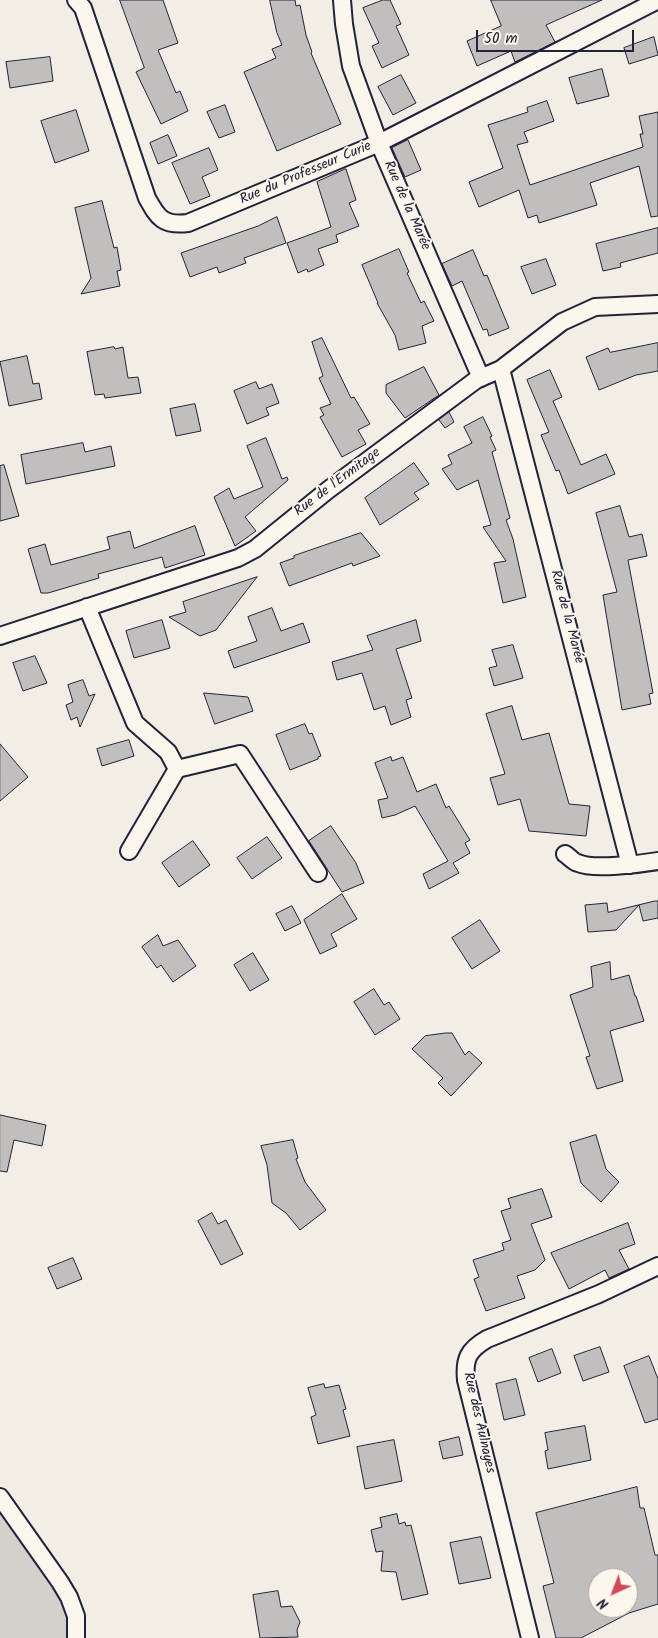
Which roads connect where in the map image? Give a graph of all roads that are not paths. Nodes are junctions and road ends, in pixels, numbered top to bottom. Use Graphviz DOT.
graph roads {
  1 [pos="76,0"];
  2 [pos="342,0"];
  3 [pos="658,0"];
  4 [pos="379,143"];
  5 [pos="658,304"];
  6 [pos="501,369"];
  7 [pos="480,378"];
  8 [pos="87,607"];
  9 [pos="0,636"];
  10 [pos="177,769"];
  11 [pos="129,851"];
  12 [pos="564,854"];
  13 [pos="658,861"];
  14 [pos="630,866"];
  15 [pos="318,873"];
  16 [pos="658,1266"];
  17 [pos="0,1497"];
  18 [pos="76,1638"];
  19 [pos="530,1638"];
  1 -- 4 [label="street, Rue du Professeur Curie"];
  2 -- 4 [label="street, Rue de la Marée"];
  3 -- 4 [label="street, Rue du Professeur Curie"];
  4 -- 7 [label="street, Rue de la Marée"];
  5 -- 6 [label="street, Rue de l'Ermitage"];
  6 -- 7 [label="street, Rue de l'Ermitage"];
  6 -- 14 [label="street, Rue de la Marée"];
  7 -- 8 [label="street, Rue de l'Ermitage"];
  8 -- 9 [label="street, Rue de l'Ermitage"];
  8 -- 10 [label="street"];
  10 -- 11 [label="street"];
  10 -- 15 [label="street"];
  12 -- 14 [label="street"];
  13 -- 14 [label="street"];
  16 -- 19 [label="street, Rue des Aulnayes"];
  17 -- 18 [label="street"];
}
